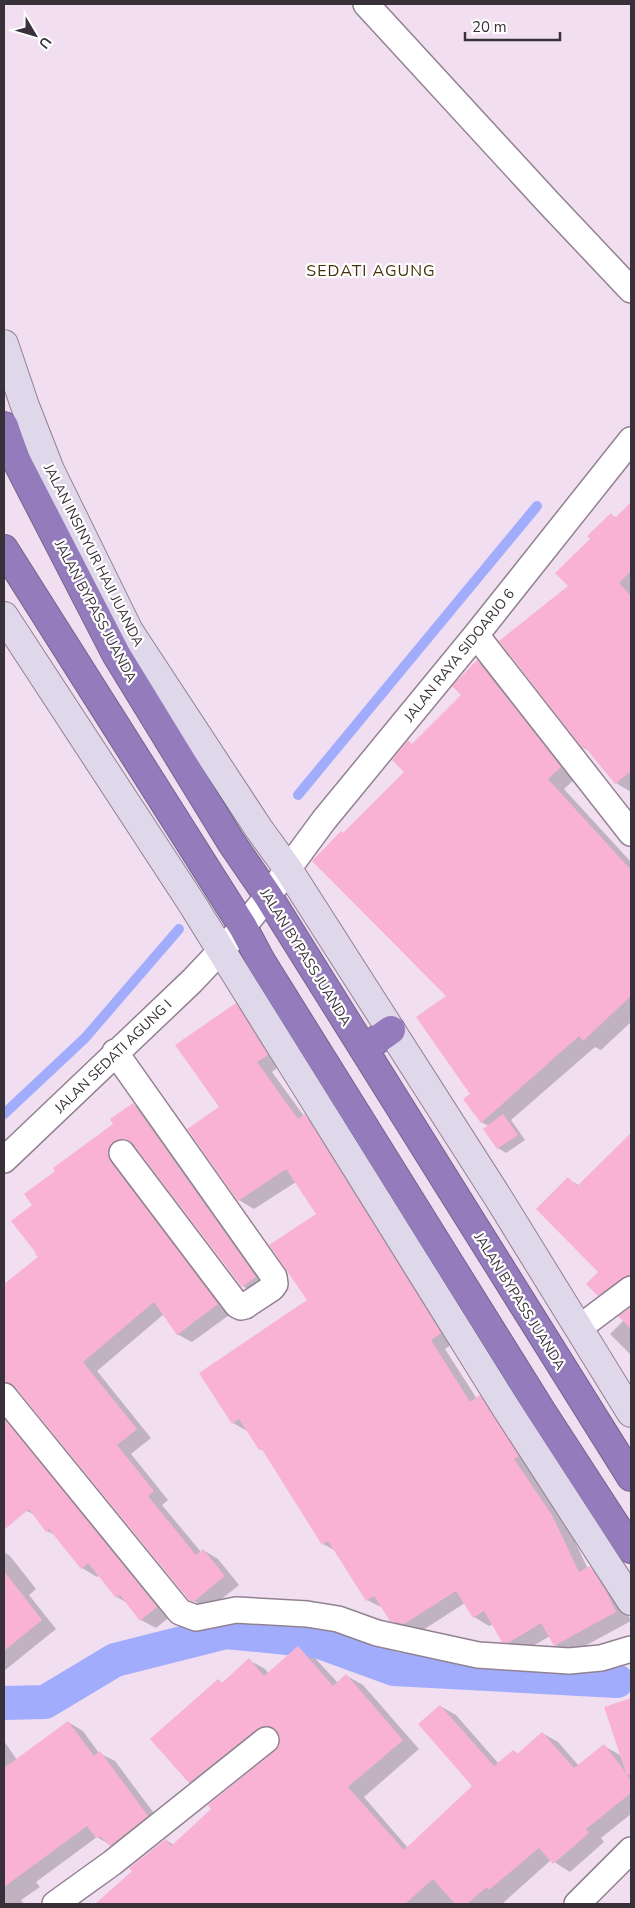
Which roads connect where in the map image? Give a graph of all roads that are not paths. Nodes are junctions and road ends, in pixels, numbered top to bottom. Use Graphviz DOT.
graph roads {
  1 [pos="366,4"];
  2 [pos="631,290"];
  3 [pos="4,344"];
  4 [pos="4,426"];
  5 [pos="631,440"];
  6 [pos="4,549"];
  7 [pos="4,616"];
  8 [pos="476,634"];
  9 [pos="631,833"];
  10 [pos="286,866"];
  11 [pos="265,892"];
  12 [pos="240,922"];
  13 [pos="218,946"];
  14 [pos="390,1030"];
  15 [pos="364,1049"];
  16 [pos="115,1052"];
  17 [pos="122,1153"];
  18 [pos="4,1160"];
  19 [pos="631,1289"];
  20 [pos="578,1328"];
  21 [pos="4,1396"];
  22 [pos="631,1413"];
  23 [pos="631,1476"];
  24 [pos="631,1549"];
  25 [pos="631,1601"];
  26 [pos="631,1650"];
  27 [pos="266,1740"];
  28 [pos="631,1850"];
  29 [pos="55,1904"];
  30 [pos="577,1904"];
  1 -- 2 [label="street"];
  3 -- 10 [label="street, JALAN INSINYUR HAJI JUANDA"];
  4 -- 11 [label="highway, JALAN BYPASS JUANDA"];
  5 -- 8 [label="street, JALAN RAYA SIDOARJO 6"];
  6 -- 12 [label="highway"];
  7 -- 13 [label="street"];
  8 -- 9 [label="street"];
  8 -- 10 [label="street, JALAN RAYA SIDOARJO 6"];
  10 -- 11 [label="street, JALAN RAYA SIDOARJO 6"];
  10 -- 14 [label="street, JALAN INSINYUR HAJI JUANDA"];
  11 -- 12 [label="street, JALAN SEDATI AGUNG I"];
  11 -- 15 [label="highway, JALAN BYPASS JUANDA"];
  12 -- 13 [label="street, JALAN SEDATI AGUNG I"];
  12 -- 24 [label="highway"];
  13 -- 16 [label="street, JALAN SEDATI AGUNG I"];
  13 -- 25 [label="street"];
  14 -- 15 [label="highway"];
  14 -- 20 [label="street, JALAN INSINYUR HAJI JUANDA"];
  15 -- 23 [label="highway, JALAN BYPASS JUANDA"];
  16 -- 17 [label="street"];
  16 -- 18 [label="street, JALAN SEDATI AGUNG I"];
  19 -- 20 [label="street"];
  20 -- 22 [label="street, JALAN INSINYUR HAJI JUANDA"];
  21 -- 26 [label="street"];
  27 -- 29 [label="street"];
  28 -- 30 [label="street"];
}
